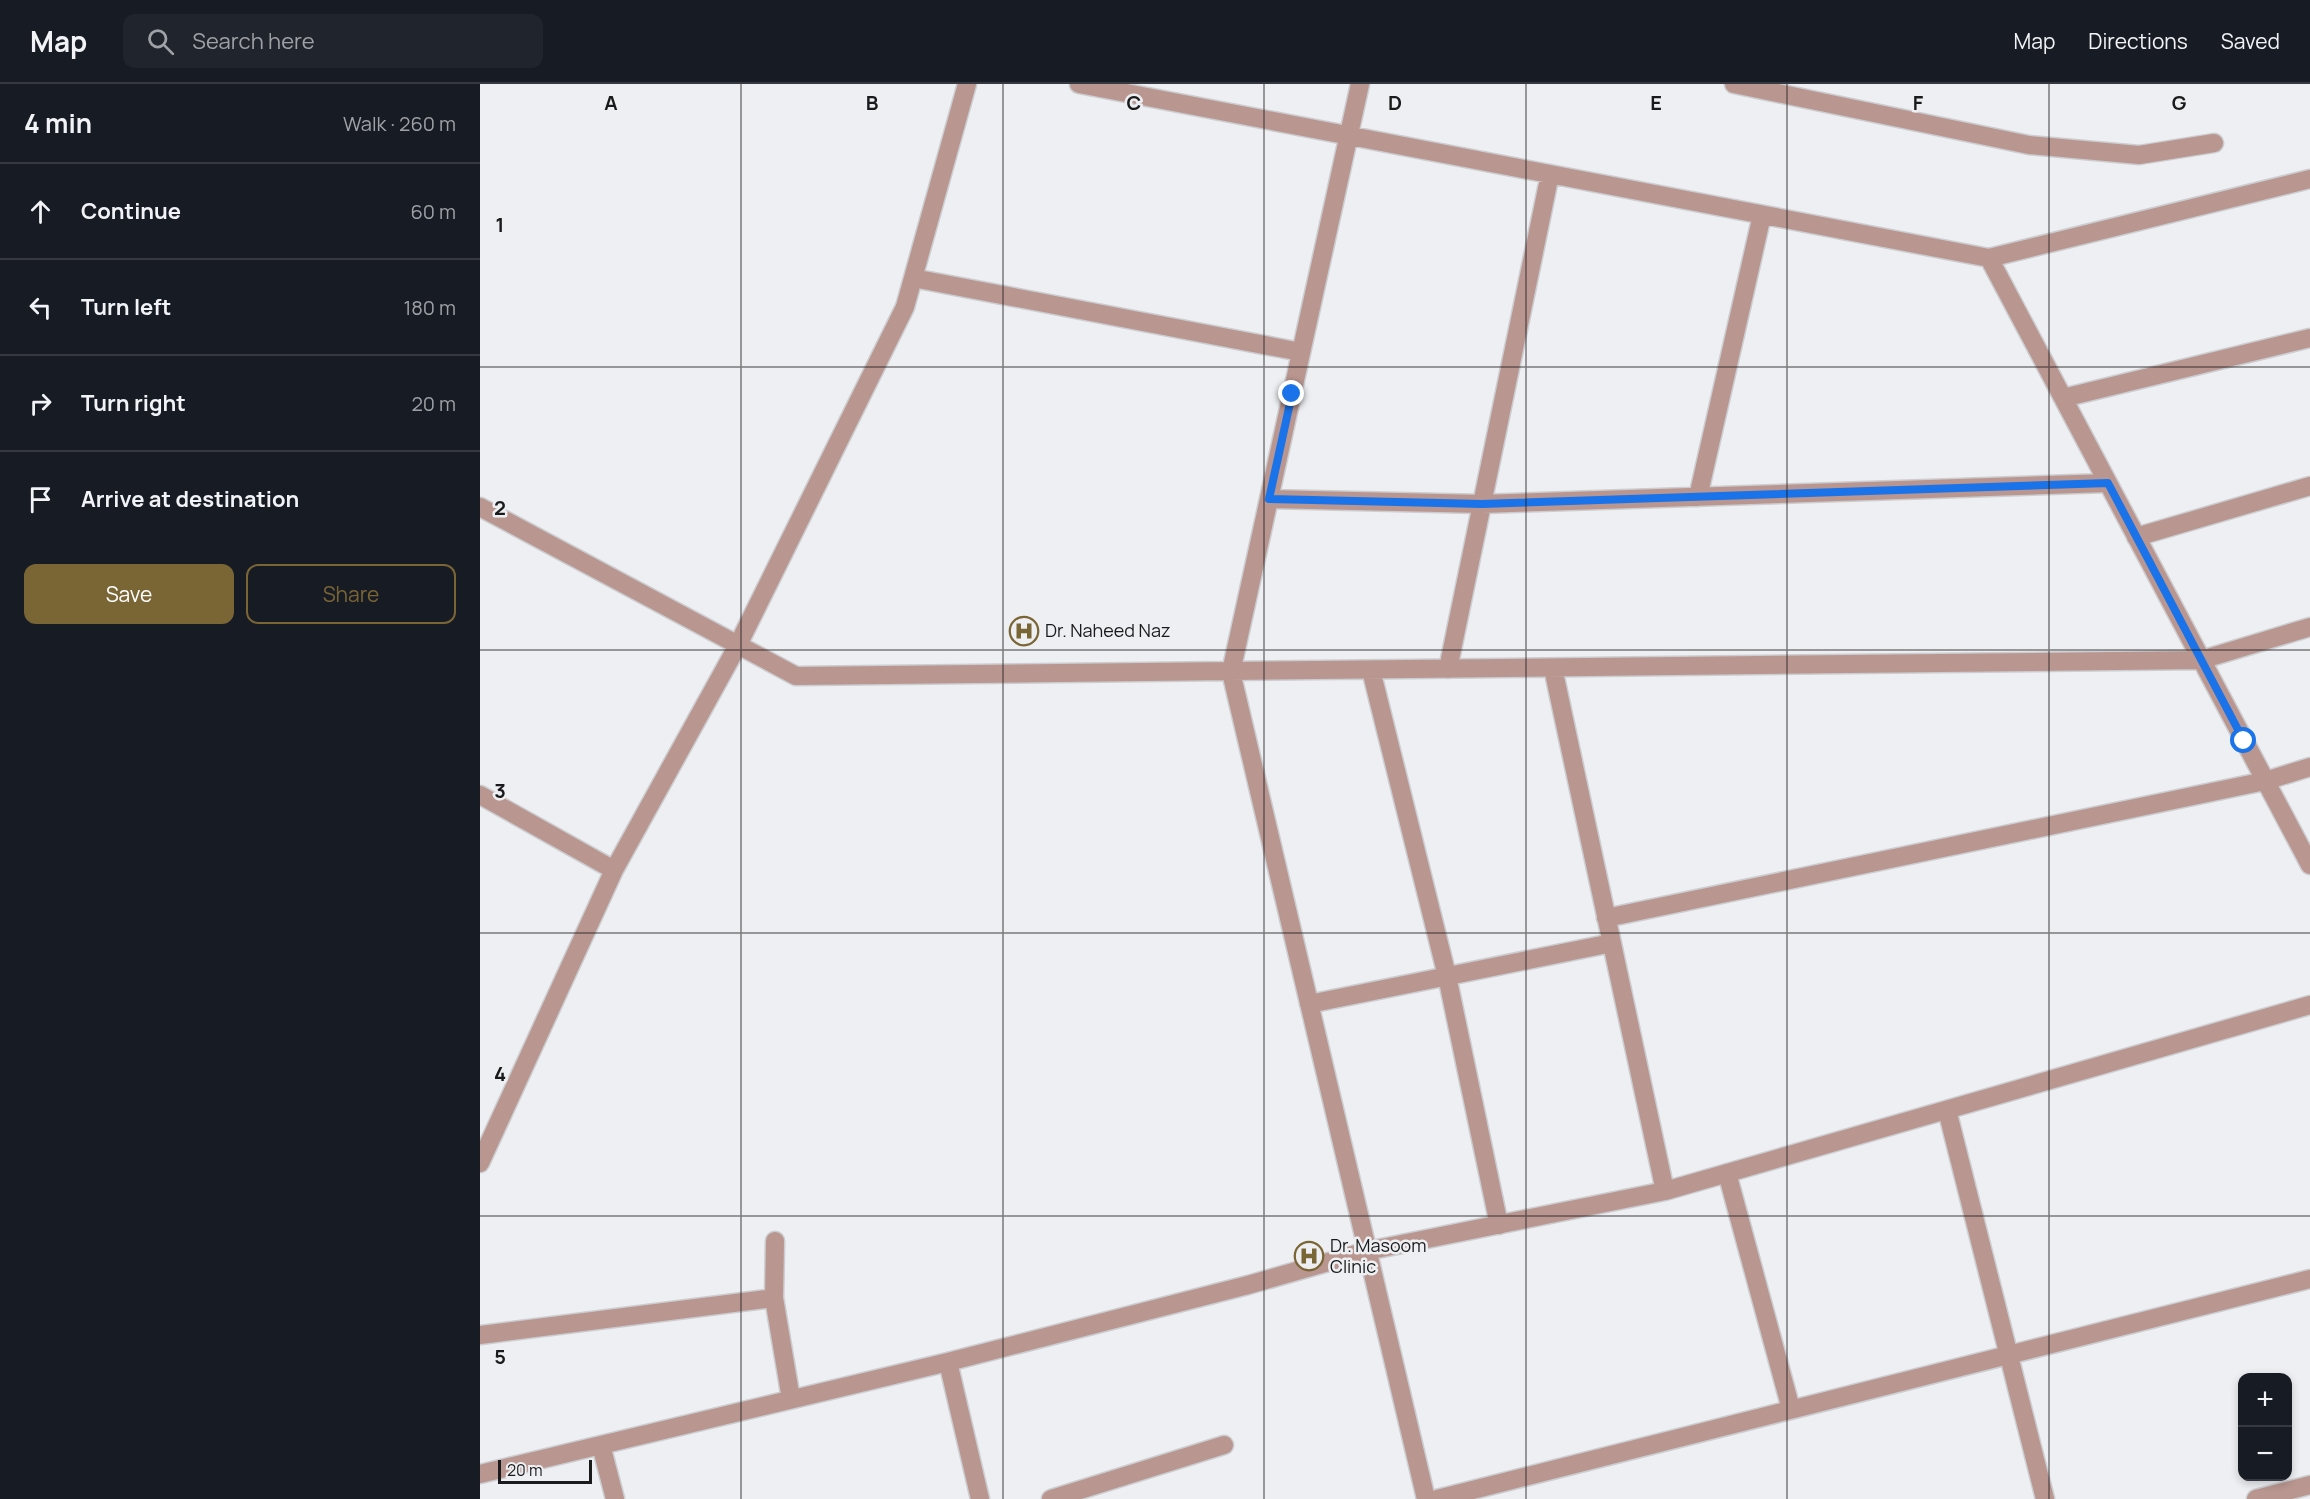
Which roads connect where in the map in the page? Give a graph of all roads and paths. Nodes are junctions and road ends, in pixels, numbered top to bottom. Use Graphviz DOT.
graph roads {
  1 [pos="1079,84"];
  2 [pos="1360,84"];
  3 [pos="1734,84"];
  4 [pos="965,85"];
  5 [pos="1348,136"];
  6 [pos="2214,143"];
  7 [pos="1550,174"];
  8 [pos="2310,179"];
  9 [pos="1762,215"];
  10 [pos="1989,258"];
  11 [pos="914,278"];
  12 [pos="2310,339"];
  13 [pos="1301,352"];
  14 [pos="2063,398"];
  15 [pos="2108,483"];
  16 [pos="2310,486"];
  17 [pos="1698,497"];
  18 [pos="1269,499"];
  19 [pos="1482,504"];
  20 [pos="480,507"];
  21 [pos="2136,537"];
  22 [pos="2310,627"];
  23 [pos="738,645"];
  24 [pos="2201,660"];
  25 [pos="1553,668"];
  26 [pos="1448,669"];
  27 [pos="1371,670"];
  28 [pos="1231,672"];
  29 [pos="2310,767"];
  30 [pos="2265,781"];
  31 [pos="480,795"];
  32 [pos="2310,865"];
  33 [pos="614,870"];
  34 [pos="1606,918"];
  35 [pos="1612,943"];
  36 [pos="1447,976"];
  37 [pos="1309,1004"];
  38 [pos="2310,1005"];
  39 [pos="1947,1110"];
  40 [pos="480,1163"];
  41 [pos="1727,1173"];
  42 [pos="1665,1191"];
  43 [pos="1499,1225"];
  44 [pos="775,1241"];
  45 [pos="1368,1251"];
  46 [pos="2310,1279"];
  47 [pos="774,1298"];
  48 [pos="480,1335"];
  49 [pos="2008,1354"];
  50 [pos="948,1362"];
  51 [pos="791,1399"];
  52 [pos="1791,1409"];
  53 [pos="601,1445"];
  54 [pos="1224,1445"];
  55 [pos="480,1474"];
  56 [pos="2310,1485"];
  57 [pos="615,1499"];
  58 [pos="980,1499"];
  59 [pos="1051,1499"];
  60 [pos="1426,1499"];
  61 [pos="1437,1499"];
  62 [pos="2045,1499"];
  63 [pos="2256,1499"];
  1 -- 5 [label="street"];
  2 -- 5 [label="street"];
  3 -- 6 [label="street"];
  4 -- 11 [label="street"];
  5 -- 7 [label="street"];
  5 -- 13 [label="street"];
  7 -- 9 [label="street"];
  7 -- 19 [label="street"];
  8 -- 10 [label="street"];
  9 -- 10 [label="street"];
  9 -- 17 [label="street"];
  10 -- 14 [label="street"];
  11 -- 13 [label="street"];
  11 -- 23 [label="street"];
  12 -- 14 [label="street"];
  13 -- 18 [label="street"];
  14 -- 15 [label="street"];
  15 -- 17 [label="street"];
  15 -- 21 [label="street"];
  16 -- 21 [label="street"];
  17 -- 19 [label="street"];
  18 -- 19 [label="street"];
  18 -- 28 [label="street"];
  19 -- 26 [label="street"];
  20 -- 23 [label="street"];
  21 -- 24 [label="street"];
  22 -- 24 [label="street"];
  23 -- 28 [label="street"];
  23 -- 33 [label="street"];
  24 -- 25 [label="street"];
  24 -- 30 [label="street"];
  25 -- 26 [label="street"];
  25 -- 34 [label="street"];
  26 -- 27 [label="street"];
  27 -- 28 [label="street"];
  27 -- 36 [label="street"];
  28 -- 37 [label="street"];
  29 -- 30 [label="street"];
  30 -- 32 [label="street"];
  30 -- 34 [label="street"];
  31 -- 33 [label="street"];
  33 -- 40 [label="street"];
  34 -- 35 [label="street"];
  35 -- 36 [label="street"];
  35 -- 42 [label="street"];
  36 -- 37 [label="street"];
  36 -- 43 [label="street"];
  37 -- 45 [label="street"];
  38 -- 39 [label="street"];
  39 -- 41 [label="street"];
  39 -- 49 [label="street"];
  41 -- 42 [label="street"];
  41 -- 52 [label="street"];
  42 -- 43 [label="street"];
  43 -- 45 [label="street"];
  44 -- 47 [label="street"];
  45 -- 50 [label="street"];
  45 -- 60 [label="street"];
  46 -- 49 [label="street"];
  47 -- 48 [label="street"];
  47 -- 51 [label="street"];
  49 -- 52 [label="street"];
  49 -- 62 [label="street"];
  50 -- 51 [label="street"];
  50 -- 58 [label="street"];
  51 -- 53 [label="street"];
  52 -- 61 [label="street"];
  53 -- 55 [label="street"];
  53 -- 57 [label="street"];
  54 -- 59 [label="street"];
  56 -- 63 [label="street"];
}
